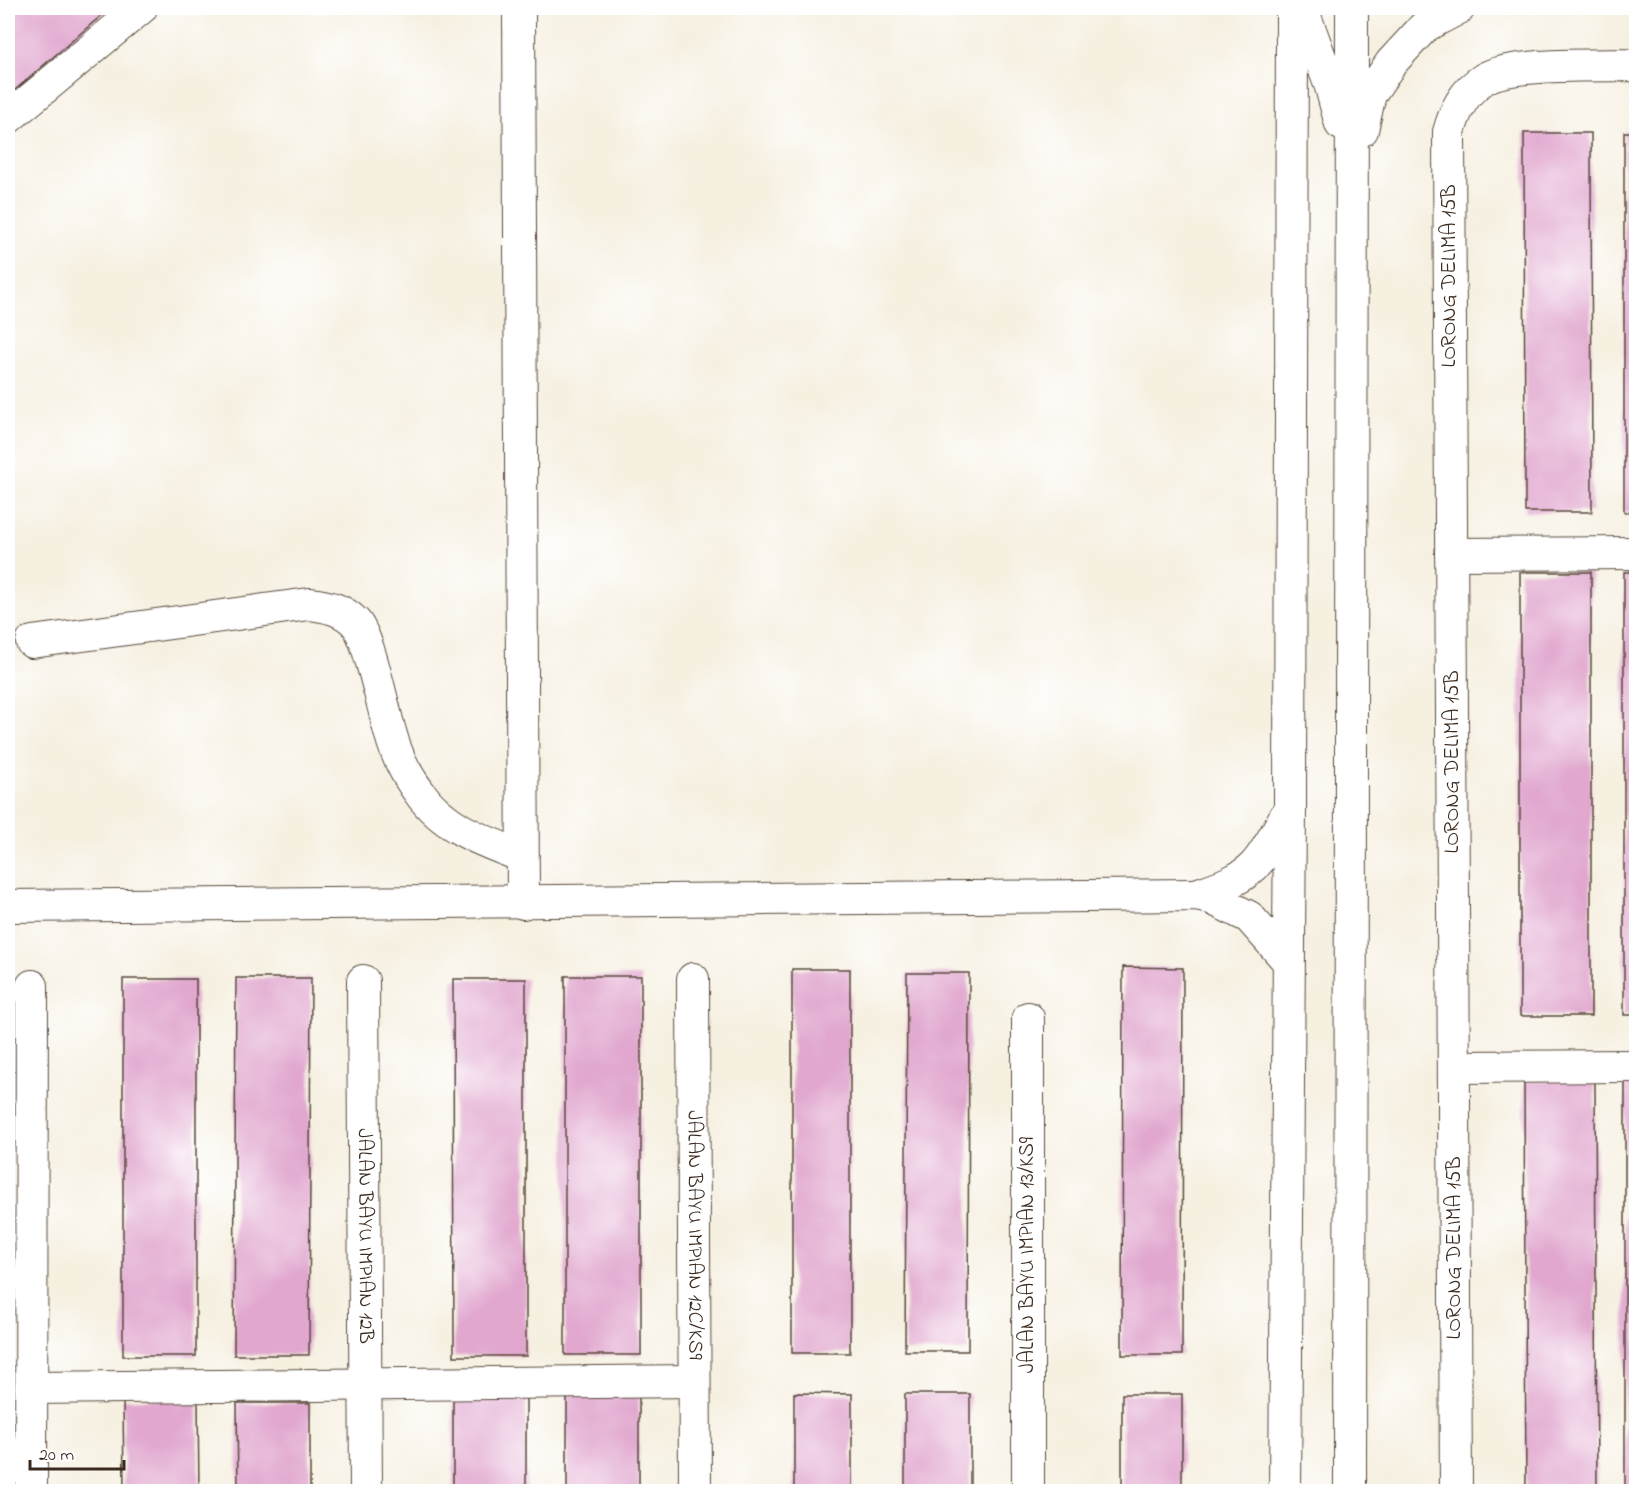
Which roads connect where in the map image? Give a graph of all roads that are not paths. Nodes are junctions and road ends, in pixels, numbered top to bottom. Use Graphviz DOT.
graph roads {
  1 [pos="141,8"];
  2 [pos="519,8"];
  3 [pos="1292,8"];
  4 [pos="1302,8"];
  5 [pos="1352,8"];
  6 [pos="1459,8"];
  7 [pos="1636,65"];
  8 [pos="8,118"];
  9 [pos="1353,172"];
  10 [pos="1636,553"];
  11 [pos="1451,554"];
  12 [pos="32,642"];
  13 [pos="1290,807"];
  14 [pos="522,856"];
  15 [pos="1196,895"];
  16 [pos="523,903"];
  17 [pos="8,906"];
  18 [pos="1288,961"];
  19 [pos="693,979"];
  20 [pos="363,981"];
  21 [pos="32,986"];
  22 [pos="1028,1018"];
  23 [pos="1636,1065"];
  24 [pos="1454,1067"];
  25 [pos="694,1380"];
  26 [pos="365,1384"];
  27 [pos="31,1388"];
  28 [pos="31,1491"];
  29 [pos="366,1491"];
  30 [pos="695,1491"];
  31 [pos="1028,1491"];
  32 [pos="1285,1491"];
  33 [pos="1350,1491"];
  34 [pos="1456,1491"];
  1 -- 8 [label="street"];
  2 -- 14 [label="street"];
  3 -- 13 [label="street"];
  4 -- 9 [label="street"];
  5 -- 9 [label="street"];
  6 -- 9 [label="street"];
  7 -- 11 [label="street, LORONG DELIMA 15B"];
  9 -- 33 [label="street"];
  10 -- 11 [label="street"];
  11 -- 24 [label="street, LORONG DELIMA 15B"];
  12 -- 14 [label="street"];
  13 -- 15 [label="street"];
  13 -- 18 [label="street"];
  14 -- 16 [label="street"];
  15 -- 16 [label="street"];
  15 -- 18 [label="street"];
  16 -- 17 [label="street"];
  18 -- 32 [label="street"];
  19 -- 25 [label="street, JALAN BAYU IMPIAN 12C/KS9"];
  20 -- 26 [label="street, JALAN BAYU IMPIAN 12B"];
  21 -- 27 [label="street"];
  22 -- 31 [label="street, JALAN BAYU IMPIAN 13/KS9"];
  23 -- 24 [label="street"];
  24 -- 34 [label="street, LORONG DELIMA 15B"];
  25 -- 26 [label="street"];
  25 -- 30 [label="street, JALAN BAYU IMPIAN 12C/KS9"];
  26 -- 27 [label="street"];
  26 -- 29 [label="street, JALAN BAYU IMPIAN 12B"];
  27 -- 28 [label="street"];
}
